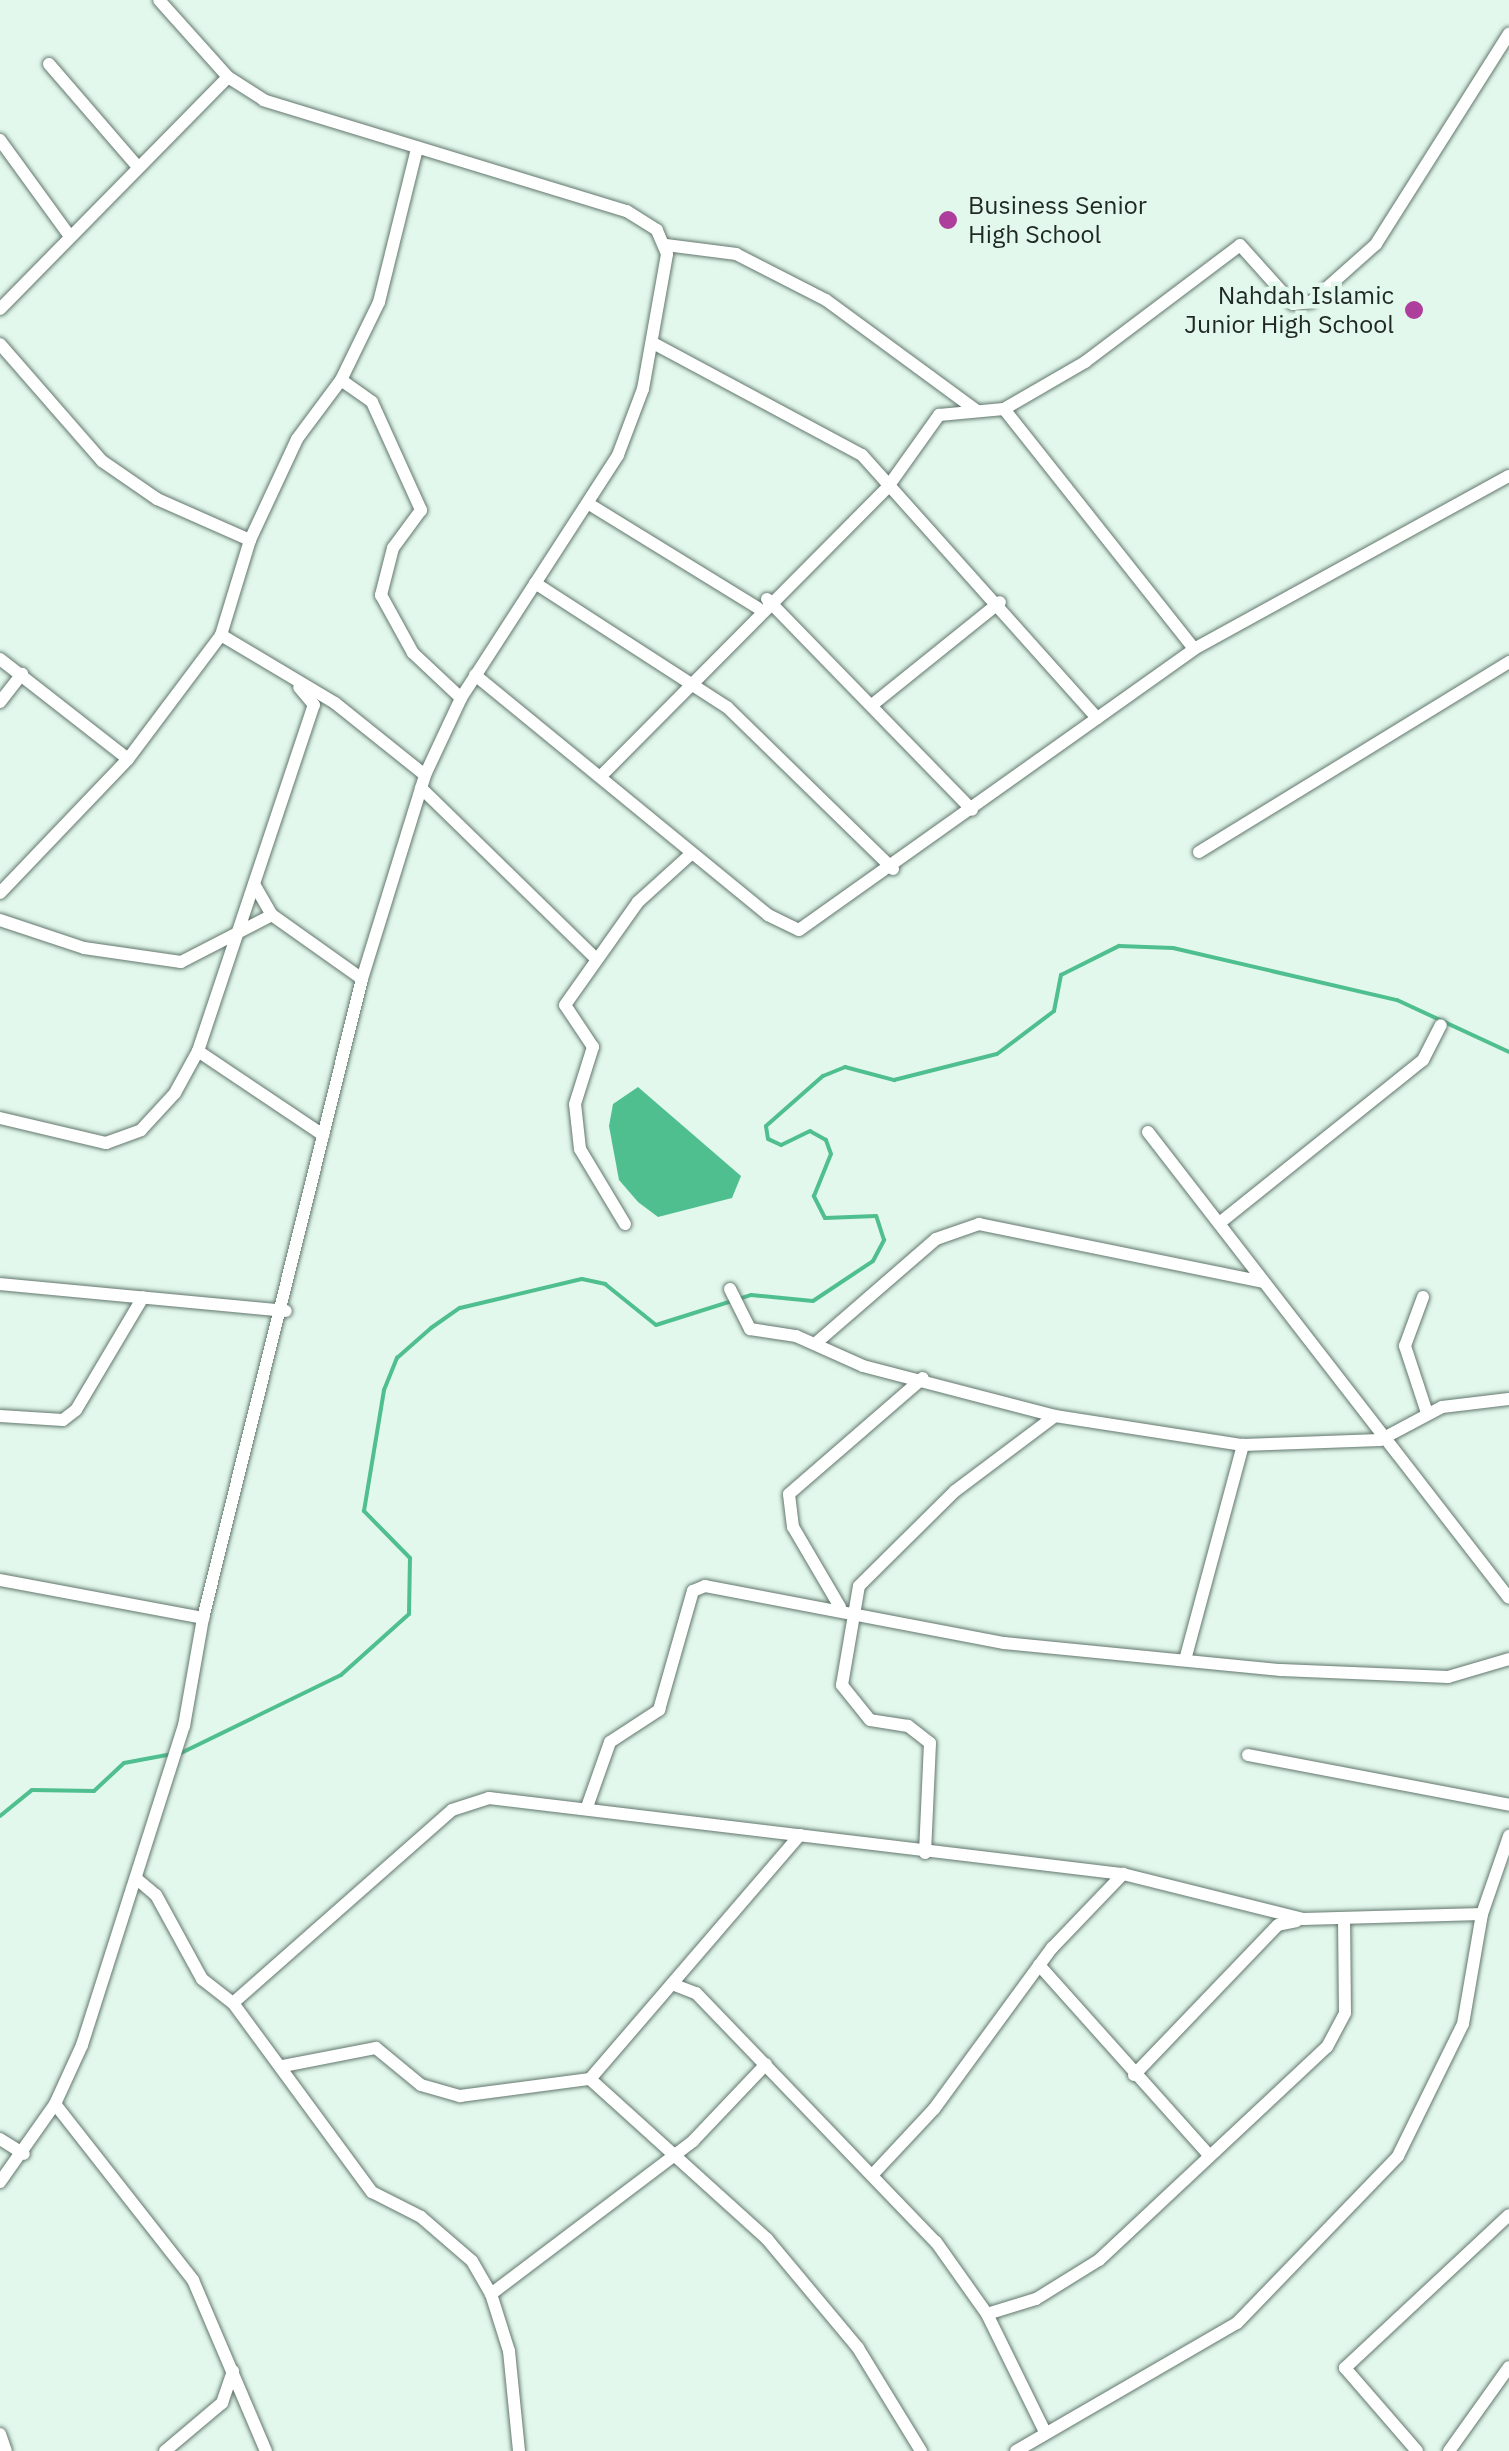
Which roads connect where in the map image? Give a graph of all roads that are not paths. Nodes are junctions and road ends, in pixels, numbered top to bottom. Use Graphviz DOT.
graph roads {
  1 [pos="159,0"];
  2 [pos="1509,34"];
  3 [pos="49,64"];
  4 [pos="228,77"];
  5 [pos="0,140"];
  6 [pos="417,148"];
  7 [pos="138,167"];
  8 [pos="69,235"];
  9 [pos="666,245"];
  10 [pos="0,309"];
  11 [pos="0,344"];
  12 [pos="652,344"];
  13 [pos="341,380"];
  14 [pos="1004,408"];
  15 [pos="976,410"];
  16 [pos="1509,476"];
  17 [pos="886,488"];
  18 [pos="589,504"];
  19 [pos="250,540"];
  20 [pos="536,582"];
  21 [pos="1000,602"];
  22 [pos="762,604"];
  23 [pos="221,634"];
  24 [pos="1194,648"];
  25 [pos="0,659"];
  26 [pos="1509,662"];
  27 [pos="22,674"];
  28 [pos="474,675"];
  29 [pos="690,679"];
  30 [pos="298,687"];
  31 [pos="460,698"];
  32 [pos="0,702"];
  33 [pos="334,703"];
  34 [pos="314,705"];
  35 [pos="872,705"];
  36 [pos="1096,718"];
  37 [pos="128,759"];
  38 [pos="602,776"];
  39 [pos="423,781"];
  40 [pos="972,810"];
  41 [pos="1198,852"];
  42 [pos="691,854"];
  43 [pos="893,869"];
  44 [pos="254,884"];
  45 [pos="0,893"];
  46 [pos="272,915"];
  47 [pos="0,920"];
  48 [pos="242,923"];
  49 [pos="596,958"];
  50 [pos="362,979"];
  51 [pos="1441,1025"];
  52 [pos="198,1051"];
  53 [pos="0,1118"];
  54 [pos="1148,1132"];
  55 [pos="324,1135"];
  56 [pos="1222,1221"];
  57 [pos="625,1224"];
  58 [pos="1263,1282"];
  59 [pos="0,1284"];
  60 [pos="730,1289"];
  61 [pos="143,1297"];
  62 [pos="1422,1297"];
  63 [pos="286,1311"];
  64 [pos="816,1343"];
  65 [pos="923,1378"];
  66 [pos="1509,1399"];
  67 [pos="1428,1413"];
  68 [pos="0,1416"];
  69 [pos="1055,1416"];
  70 [pos="1380,1440"];
  71 [pos="1243,1445"];
  72 [pos="0,1580"];
  73 [pos="1509,1598"];
  74 [pos="846,1609"];
  75 [pos="202,1618"];
  76 [pos="1509,1658"];
  77 [pos="1185,1660"];
  78 [pos="1248,1755"];
  79 [pos="1509,1805"];
  80 [pos="586,1807"];
  81 [pos="800,1835"];
  82 [pos="1509,1836"];
  83 [pos="925,1853"];
  84 [pos="1123,1874"];
  85 [pos="138,1880"];
  86 [pos="1482,1914"];
  87 [pos="1344,1918"];
  88 [pos="1303,1919"];
  89 [pos="1039,1965"];
  90 [pos="672,1984"];
  91 [pos="233,2004"];
  92 [pos="766,2064"];
  93 [pos="283,2066"];
  94 [pos="1134,2075"];
  95 [pos="590,2079"];
  96 [pos="55,2104"];
  97 [pos="0,2138"];
  98 [pos="24,2154"];
  99 [pos="1208,2154"];
  100 [pos="668,2158"];
  101 [pos="876,2171"];
  102 [pos="0,2182"];
  103 [pos="1509,2214"];
  104 [pos="491,2294"];
  105 [pos="988,2314"];
  106 [pos="1509,2367"];
  107 [pos="233,2371"];
  108 [pos="1045,2432"];
  109 [pos="0,2434"];
  110 [pos="6,2451"];
  111 [pos="165,2451"];
  112 [pos="266,2451"];
  113 [pos="519,2451"];
  114 [pos="921,2451"];
  115 [pos="1016,2451"];
  116 [pos="1417,2451"];
  117 [pos="1449,2451"];
  1 -- 4 [label="street"];
  2 -- 14 [label="street"];
  3 -- 7 [label="street"];
  4 -- 6 [label="street"];
  4 -- 7 [label="street"];
  5 -- 8 [label="street"];
  6 -- 9 [label="street"];
  6 -- 13 [label="street"];
  7 -- 8 [label="street"];
  8 -- 10 [label="street"];
  9 -- 12 [label="street"];
  9 -- 15 [label="street"];
  11 -- 19 [label="street"];
  12 -- 17 [label="street"];
  12 -- 18 [label="street"];
  13 -- 19 [label="street"];
  13 -- 31 [label="street"];
  14 -- 15 [label="street"];
  14 -- 24 [label="street"];
  15 -- 17 [label="street"];
  16 -- 24 [label="street"];
  17 -- 21 [label="street"];
  17 -- 22 [label="street"];
  18 -- 20 [label="street"];
  18 -- 22 [label="street"];
  19 -- 23 [label="street"];
  20 -- 28 [label="street"];
  20 -- 29 [label="street"];
  21 -- 35 [label="street"];
  21 -- 36 [label="street"];
  22 -- 29 [label="street"];
  22 -- 35 [label="street"];
  23 -- 30 [label="street"];
  23 -- 37 [label="street"];
  24 -- 36 [label="street"];
  25 -- 27 [label="street"];
  26 -- 41 [label="street"];
  27 -- 32 [label="street"];
  27 -- 37 [label="street"];
  28 -- 31 [label="street"];
  28 -- 38 [label="street"];
  29 -- 38 [label="street"];
  29 -- 43 [label="street"];
  30 -- 33 [label="street"];
  30 -- 34 [label="street"];
  31 -- 39 [label="street"];
  33 -- 34 [label="street"];
  33 -- 39 [label="street"];
  34 -- 44 [label="street"];
  35 -- 40 [label="street"];
  36 -- 40 [label="street"];
  37 -- 45 [label="street"];
  38 -- 42 [label="street"];
  39 -- 49 [label="street"];
  39 -- 50 [label="street"];
  40 -- 43 [label="street"];
  42 -- 43 [label="street"];
  42 -- 49 [label="street"];
  44 -- 46 [label="street"];
  44 -- 48 [label="street"];
  46 -- 48 [label="street"];
  46 -- 50 [label="street"];
  47 -- 48 [label="street"];
  48 -- 52 [label="street"];
  49 -- 57 [label="street"];
  50 -- 55 [label="street"];
  51 -- 56 [label="street"];
  52 -- 53 [label="street"];
  52 -- 55 [label="street"];
  54 -- 56 [label="street"];
  55 -- 63 [label="street"];
  56 -- 58 [label="street"];
  58 -- 64 [label="street"];
  58 -- 70 [label="street"];
  59 -- 61 [label="street"];
  60 -- 64 [label="street"];
  61 -- 63 [label="street"];
  61 -- 68 [label="street"];
  62 -- 67 [label="street"];
  63 -- 75 [label="street"];
  64 -- 65 [label="street"];
  65 -- 69 [label="street"];
  65 -- 74 [label="street"];
  66 -- 67 [label="street"];
  67 -- 70 [label="street"];
  69 -- 71 [label="street"];
  69 -- 74 [label="street"];
  70 -- 71 [label="street"];
  70 -- 73 [label="street"];
  71 -- 77 [label="street"];
  72 -- 75 [label="street"];
  74 -- 77 [label="street"];
  74 -- 80 [label="street"];
  74 -- 83 [label="street"];
  75 -- 85 [label="street"];
  76 -- 77 [label="street"];
  78 -- 79 [label="street"];
  80 -- 81 [label="street"];
  80 -- 91 [label="street"];
  81 -- 83 [label="street"];
  81 -- 90 [label="street"];
  82 -- 86 [label="street"];
  83 -- 84 [label="street"];
  84 -- 88 [label="street"];
  84 -- 89 [label="street"];
  85 -- 91 [label="street"];
  85 -- 96 [label="street"];
  86 -- 87 [label="street"];
  86 -- 108 [label="street"];
  87 -- 88 [label="street"];
  87 -- 99 [label="street"];
  88 -- 94 [label="street"];
  89 -- 94 [label="street"];
  89 -- 101 [label="street"];
  90 -- 92 [label="street"];
  90 -- 95 [label="street"];
  91 -- 93 [label="street"];
  92 -- 100 [label="street"];
  92 -- 101 [label="street"];
  93 -- 95 [label="street"];
  93 -- 104 [label="street"];
  94 -- 99 [label="street"];
  95 -- 100 [label="street"];
  96 -- 98 [label="street"];
  96 -- 107 [label="street"];
  97 -- 98 [label="street"];
  98 -- 102 [label="street"];
  99 -- 105 [label="street"];
  100 -- 104 [label="street"];
  100 -- 114 [label="street"];
  101 -- 105 [label="street"];
  103 -- 116 [label="street"];
  104 -- 113 [label="street"];
  105 -- 108 [label="street"];
  106 -- 117 [label="street"];
  107 -- 111 [label="street"];
  107 -- 112 [label="street"];
  108 -- 115 [label="street"];
  109 -- 110 [label="street"];
}
